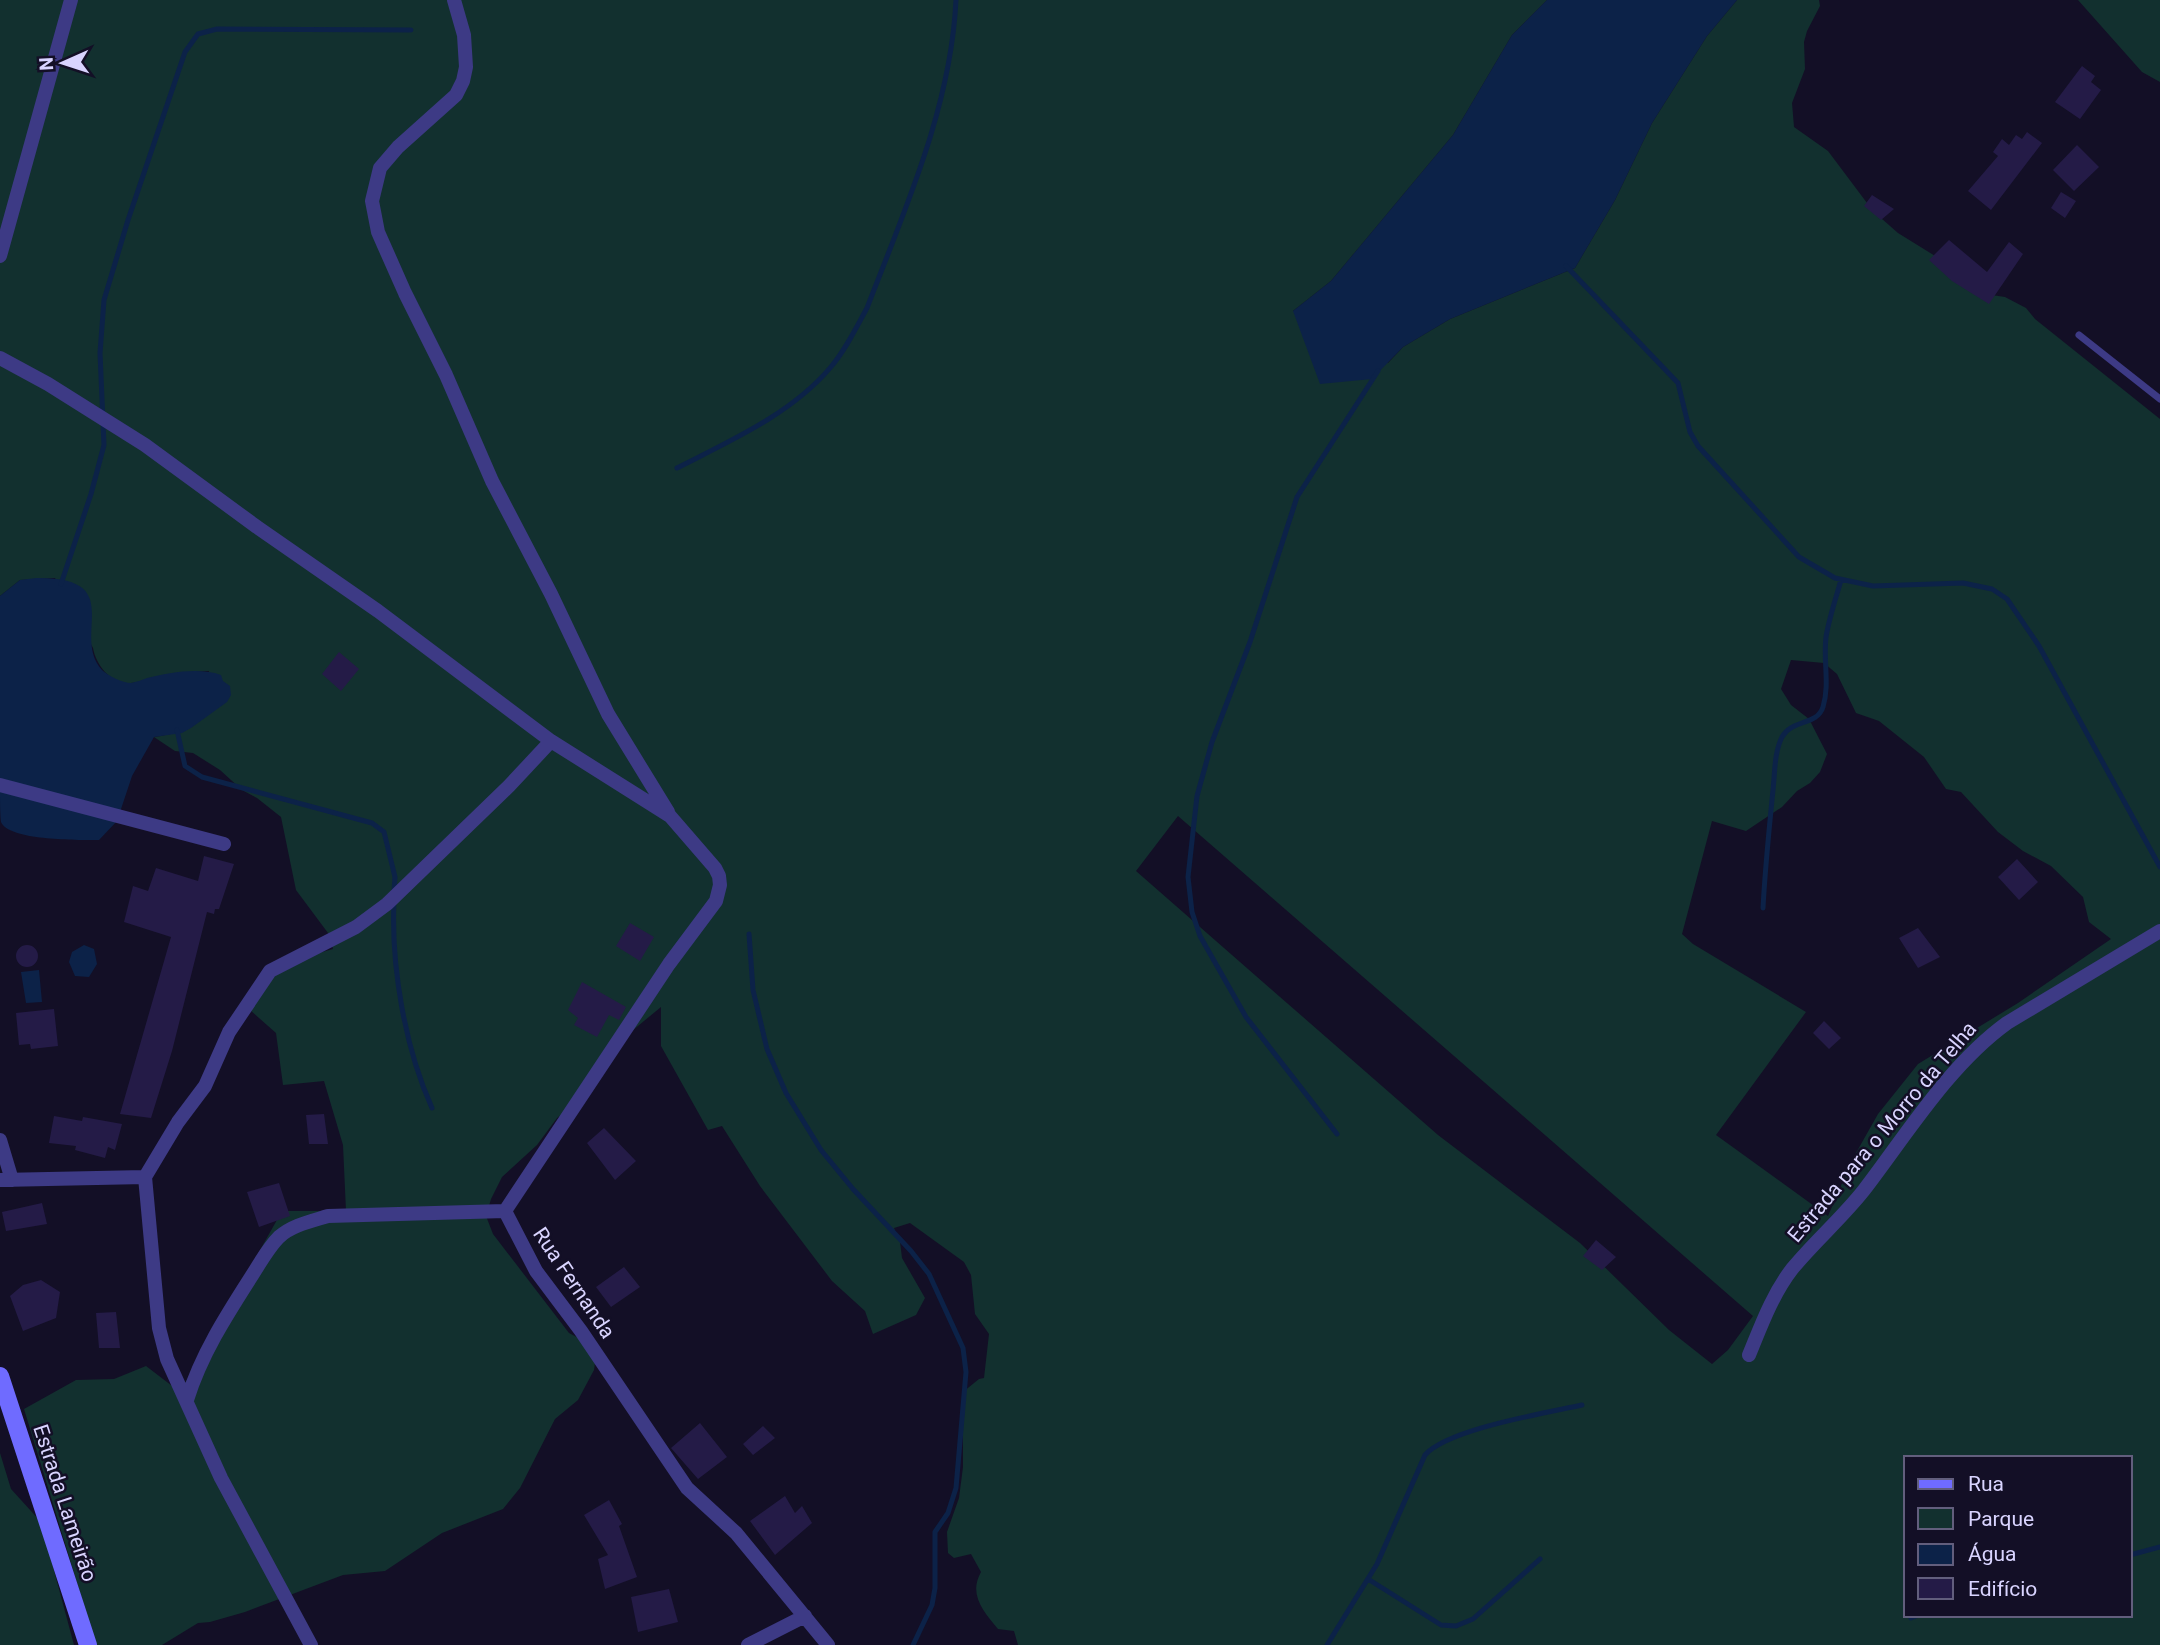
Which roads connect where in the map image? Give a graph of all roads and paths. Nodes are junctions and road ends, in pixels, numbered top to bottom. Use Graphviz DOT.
graph roads {
  1 [pos="71,0"];
  2 [pos="454,0"];
  3 [pos="0,256"];
  4 [pos="2079,335"];
  5 [pos="0,358"];
  6 [pos="2160,398"];
  7 [pos="551,741"];
  8 [pos="0,785"];
  9 [pos="670,816"];
  10 [pos="224,844"];
  11 [pos="2160,931"];
  12 [pos="0,1140"];
  13 [pos="145,1177"];
  14 [pos="6,1180"];
  15 [pos="505,1211"];
  16 [pos="1749,1355"];
  17 [pos="0,1376"];
  18 [pos="187,1400"];
  19 [pos="805,1616"];
  20 [pos="88,1645"];
  21 [pos="311,1645"];
  22 [pos="748,1645"];
  23 [pos="828,1645"];
  1 -- 3 [label="street"];
  2 -- 9 [label="street"];
  4 -- 6 [label="lane"];
  5 -- 7 [label="street"];
  7 -- 9 [label="street"];
  7 -- 13 [label="street"];
  8 -- 10 [label="street"];
  9 -- 15 [label="street"];
  11 -- 16 [label="street, Estrada para o Morro da Telha"];
  12 -- 14 [label="street"];
  13 -- 14 [label="street"];
  13 -- 18 [label="street"];
  15 -- 18 [label="street"];
  15 -- 19 [label="street, Rua Fernanda"];
  17 -- 20 [label="street, Estrada Lameirão"];
  18 -- 21 [label="street"];
  19 -- 22 [label="street"];
  19 -- 23 [label="street, Rua Fernanda"];
}
